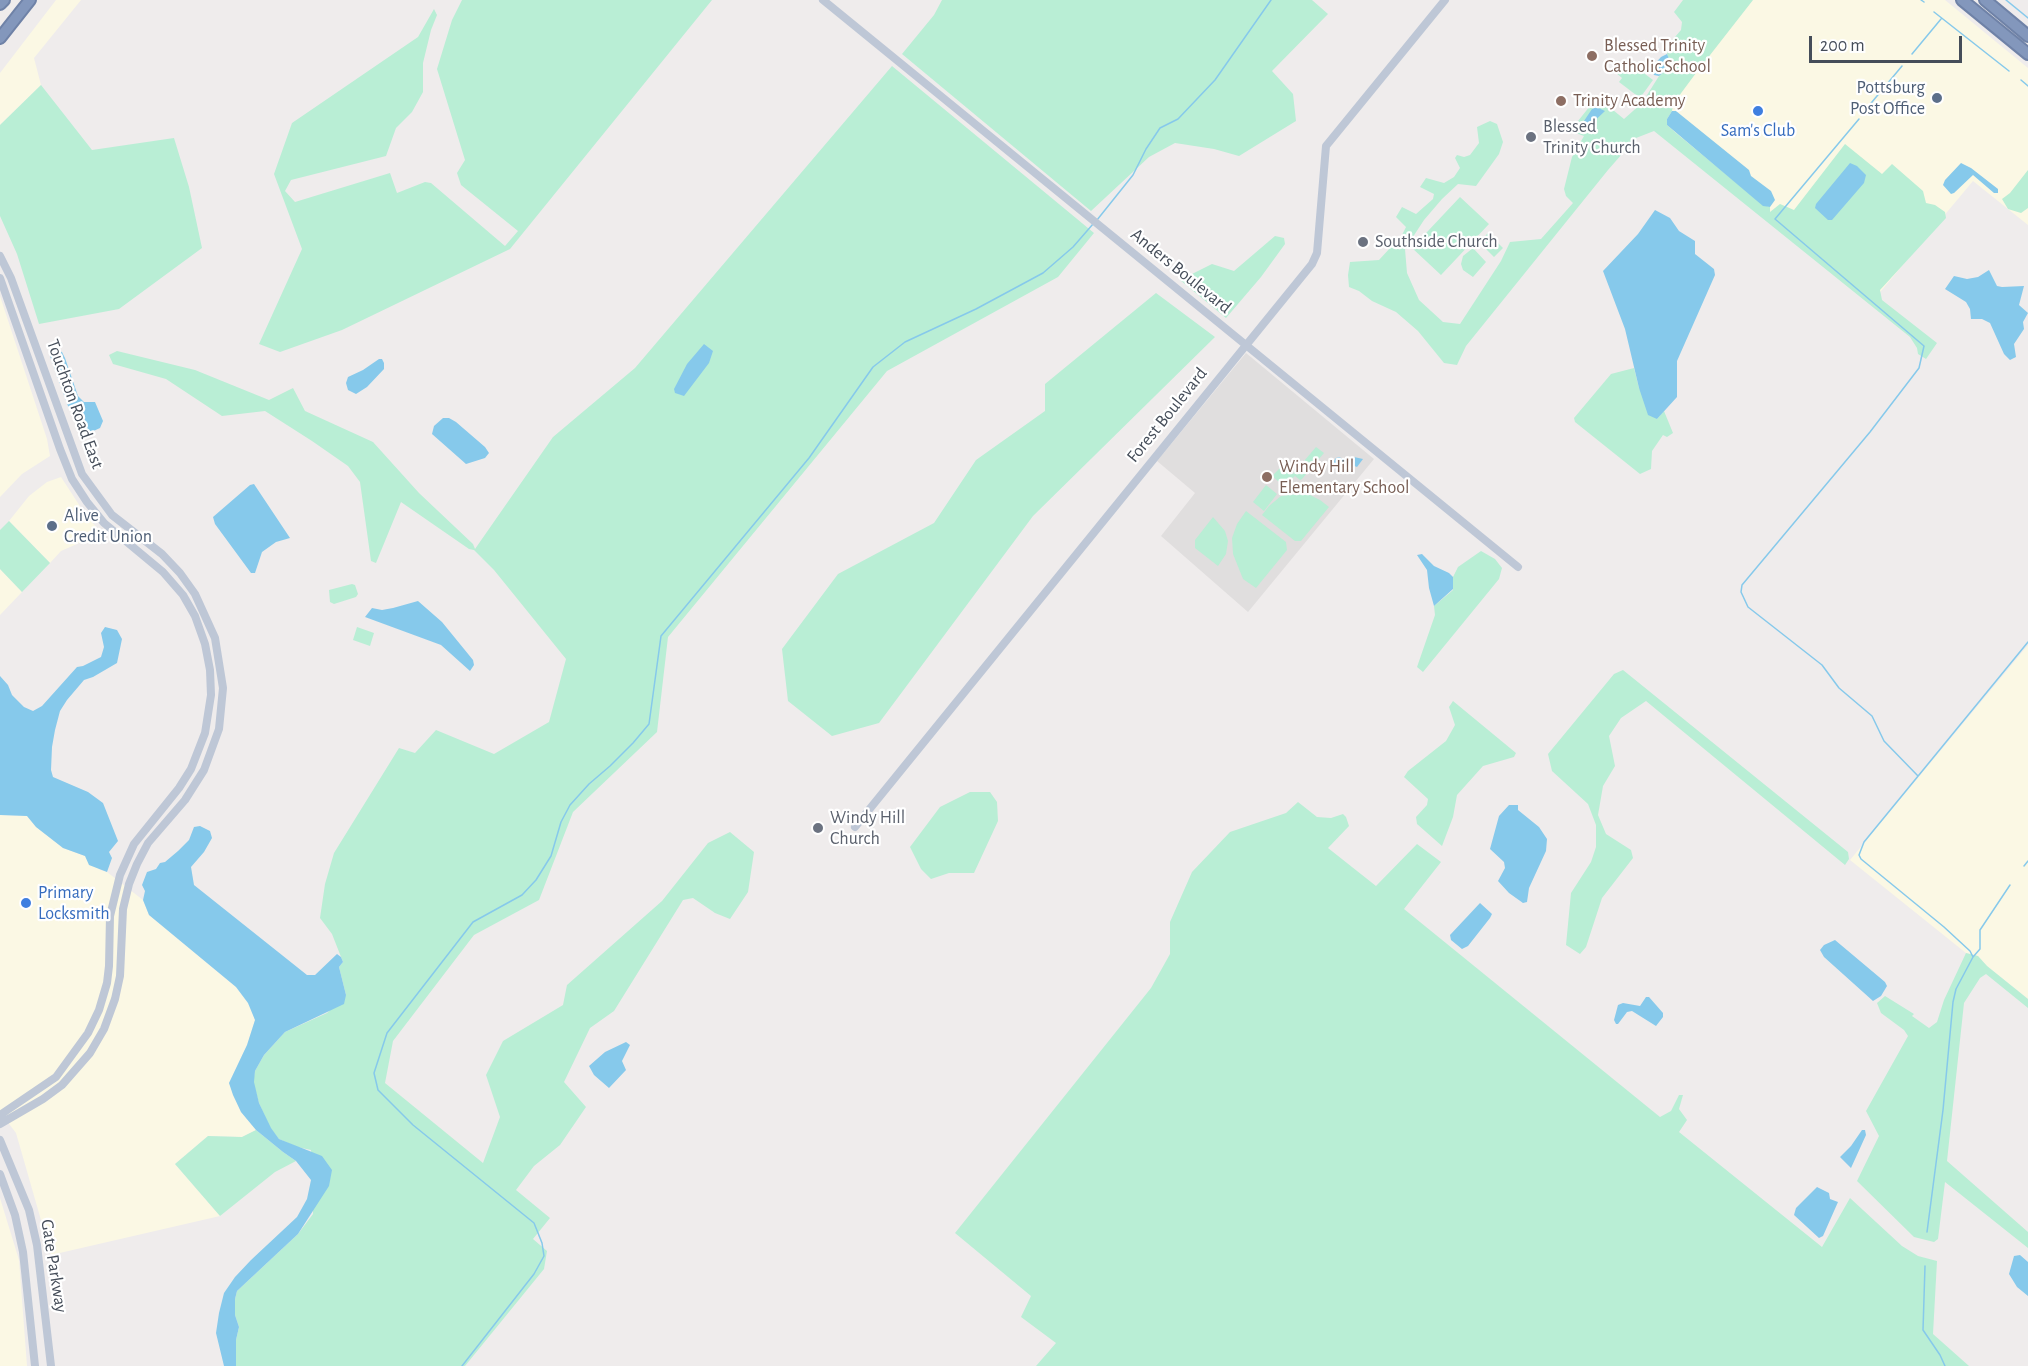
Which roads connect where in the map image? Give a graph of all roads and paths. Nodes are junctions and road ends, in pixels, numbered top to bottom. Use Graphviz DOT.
graph roads {
  1 [pos="4,0"];
  2 [pos="30,0"];
  3 [pos="823,0"];
  4 [pos="1445,0"];
  5 [pos="1962,0"];
  6 [pos="1984,0"];
  7 [pos="0,4"];
  8 [pos="2028,36"];
  9 [pos="0,38"];
  10 [pos="2028,54"];
  11 [pos="0,256"];
  12 [pos="0,278"];
  13 [pos="35,344"];
  14 [pos="1246,345"];
  15 [pos="25,348"];
  16 [pos="1518,567"];
  17 [pos="216,642"];
  18 [pos="205,644"];
  19 [pos="219,652"];
  20 [pos="208,655"];
  21 [pos="179,788"];
  22 [pos="189,795"];
  23 [pos="855,828"];
  24 [pos="121,928"];
  25 [pos="110,929"];
  26 [pos="94,1022"];
  27 [pos="107,1022"];
  28 [pos="102,1034"];
  29 [pos="0,1115"];
  30 [pos="0,1124"];
  31 [pos="0,1140"];
  32 [pos="0,1174"];
  33 [pos="35,1366"];
  34 [pos="51,1366"];
  1 -- 7 [label="highway"];
  2 -- 9 [label="highway"];
  3 -- 14 [label="street, Anders Boulevard"];
  4 -- 14 [label="street, Forest Boulevard"];
  5 -- 10 [label="highway"];
  6 -- 8 [label="highway"];
  11 -- 13 [label="street, Touchton Road East"];
  12 -- 15 [label="street, Touchton Road East"];
  13 -- 15 [label="street"];
  13 -- 17 [label="street, Touchton Road East"];
  14 -- 16 [label="street, Anders Boulevard"];
  14 -- 23 [label="street, Forest Boulevard"];
  15 -- 18 [label="street, Touchton Road East"];
  17 -- 18 [label="street"];
  17 -- 19 [label="street, Touchton Road East"];
  18 -- 20 [label="street, Touchton Road East"];
  19 -- 20 [label="street"];
  19 -- 22 [label="street, Touchton Road East"];
  20 -- 21 [label="street, Touchton Road East"];
  21 -- 22 [label="street"];
  21 -- 25 [label="street, Touchton Road East"];
  22 -- 24 [label="street, Touchton Road East"];
  24 -- 25 [label="street"];
  24 -- 27 [label="street, Touchton Road East"];
  25 -- 26 [label="street, Touchton Road East"];
  26 -- 27 [label="street"];
  26 -- 28 [label="street"];
  26 -- 29 [label="street, Touchton Road East"];
  27 -- 28 [label="street, Touchton Road East"];
  28 -- 30 [label="street, Touchton Road East"];
  31 -- 34 [label="street, Gate Parkway"];
  32 -- 33 [label="street, Gate Parkway"];
}
